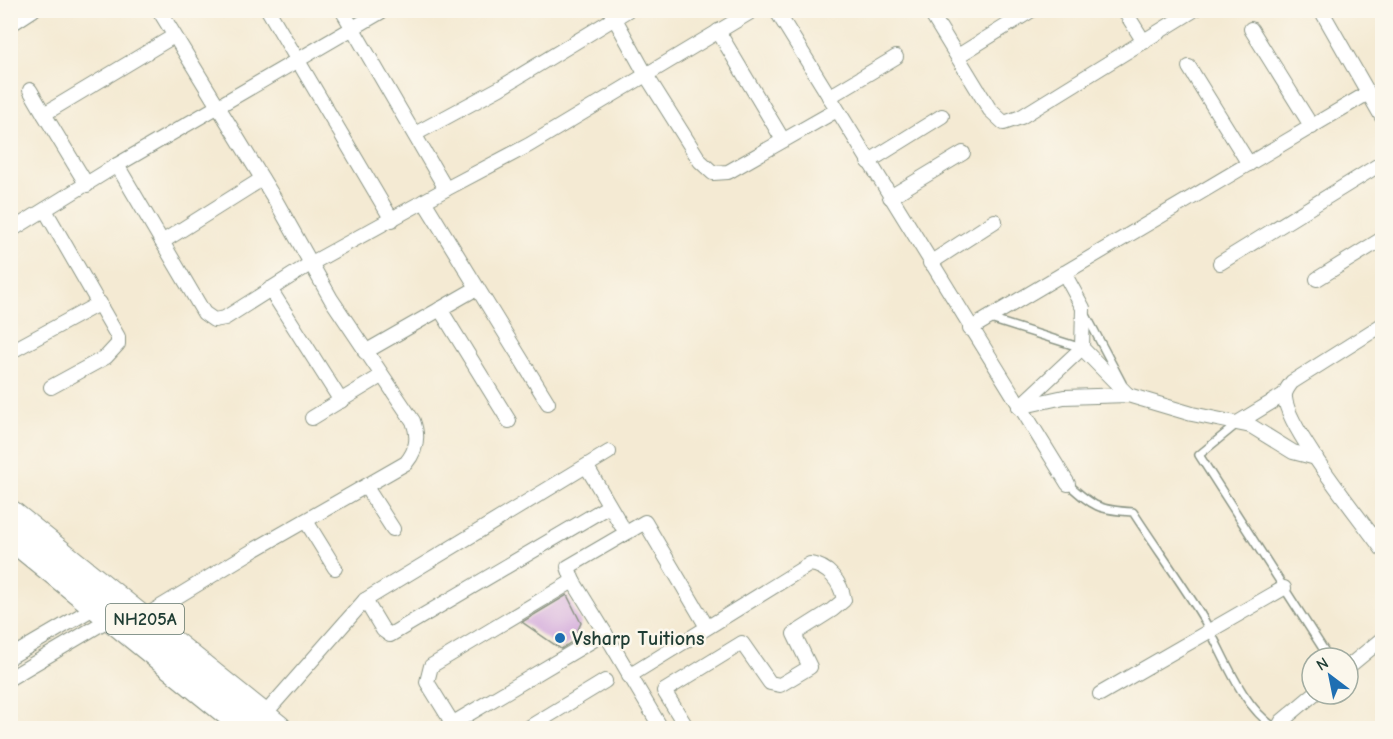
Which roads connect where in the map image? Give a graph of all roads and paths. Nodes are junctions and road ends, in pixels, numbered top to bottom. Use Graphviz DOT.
graph roads {
  1 [pos="33,10"];
  2 [pos="159,10"];
  3 [pos="268,10"];
  4 [pos="342,10"];
  5 [pos="384,10"];
  6 [pos="627,10"];
  7 [pos="754,10"];
  8 [pos="929,10"];
  9 [pos="1124,10"];
  10 [pos="1194,10"];
  11 [pos="1321,10"];
  12 [pos="1029,11"];
  13 [pos="782,12"];
  14 [pos="612,15"];
  15 [pos="10,25"];
  16 [pos="1251,29"];
  17 [pos="353,30"];
  18 [pos="718,31"];
  19 [pos="174,36"];
  20 [pos="1144,42"];
  21 [pos="958,56"];
  22 [pos="896,57"];
  23 [pos="298,61"];
  24 [pos="1189,67"];
  25 [pos="646,75"];
  26 [pos="30,90"];
  27 [pos="1368,93"];
  28 [pos="829,98"];
  29 [pos="216,107"];
  30 [pos="837,110"];
  31 [pos="44,114"];
  32 [pos="942,116"];
  33 [pos="1383,117"];
  34 [pos="1312,127"];
  35 [pos="415,134"];
  36 [pos="783,140"];
  37 [pos="963,153"];
  38 [pos="868,162"];
  39 [pos="1383,163"];
  40 [pos="1249,164"];
  41 [pos="117,165"];
  42 [pos="262,179"];
  43 [pos="87,185"];
  44 [pos="446,189"];
  45 [pos="890,197"];
  46 [pos="423,201"];
  47 [pos="45,210"];
  48 [pos="392,220"];
  49 [pos="995,221"];
  50 [pos="10,231"];
  51 [pos="1383,239"];
  52 [pos="162,242"];
  53 [pos="930,262"];
  54 [pos="1220,263"];
  55 [pos="310,264"];
  56 [pos="1064,273"];
  57 [pos="1317,279"];
  58 [pos="477,288"];
  59 [pos="270,289"];
  60 [pos="100,303"];
  61 [pos="1083,308"];
  62 [pos="440,309"];
  63 [pos="988,318"];
  64 [pos="1383,325"];
  65 [pos="970,329"];
  66 [pos="1082,348"];
  67 [pos="10,352"];
  68 [pos="365,352"];
  69 [pos="381,376"];
  70 [pos="51,387"];
  71 [pos="1128,394"];
  72 [pos="1285,394"];
  73 [pos="341,401"];
  74 [pos="548,403"];
  75 [pos="1019,407"];
  76 [pos="312,418"];
  77 [pos="509,421"];
  78 [pos="1239,422"];
  79 [pos="609,452"];
  80 [pos="1316,458"];
  81 [pos="587,467"];
  82 [pos="1068,484"];
  83 [pos="366,487"];
  84 [pos="609,506"];
  85 [pos="10,513"];
  86 [pos="306,521"];
  87 [pos="621,525"];
  88 [pos="393,529"];
  89 [pos="10,536"];
  90 [pos="1383,549"];
  91 [pos="335,568"];
  92 [pos="573,580"];
  93 [pos="1284,588"];
  94 [pos="365,600"];
  95 [pos="119,618"];
  96 [pos="706,627"];
  97 [pos="605,633"];
  98 [pos="1210,633"];
  99 [pos="1383,639"];
  100 [pos="1321,646"];
  101 [pos="10,657"];
  102 [pos="1360,657"];
  103 [pos="629,676"];
  104 [pos="10,678"];
  105 [pos="605,681"];
  106 [pos="1100,694"];
  107 [pos="1300,706"];
  108 [pos="263,724"];
  109 [pos="449,726"];
  110 [pos="528,729"];
  111 [pos="661,729"];
  112 [pos="687,729"];
  113 [pos="1276,729"];
  1 -- 15 [label="street"];
  2 -- 19 [label="street"];
  3 -- 23 [label="street"];
  4 -- 17 [label="street"];
  5 -- 17 [label="street"];
  6 -- 14 [label="street"];
  7 -- 18 [label="street"];
  8 -- 21 [label="street"];
  9 -- 20 [label="street"];
  10 -- 20 [label="street"];
  11 -- 27 [label="street"];
  12 -- 21 [label="street"];
  13 -- 28 [label="street"];
  14 -- 25 [label="street"];
  14 -- 35 [label="street"];
  16 -- 34 [label="street"];
  17 -- 23 [label="street"];
  17 -- 35 [label="street"];
  18 -- 25 [label="street"];
  18 -- 36 [label="street"];
  19 -- 29 [label="street"];
  19 -- 31 [label="street"];
  20 -- 21 [label="street"];
  22 -- 28 [label="street"];
  23 -- 29 [label="street"];
  23 -- 48 [label="street"];
  24 -- 40 [label="street"];
  25 -- 36 [label="street"];
  25 -- 44 [label="street"];
  26 -- 31 [label="street"];
  27 -- 33 [label="street"];
  27 -- 34 [label="street"];
  28 -- 30 [label="street"];
  29 -- 41 [label="street"];
  29 -- 42 [label="street"];
  30 -- 36 [label="street"];
  30 -- 38 [label="street"];
  31 -- 43 [label="street"];
  32 -- 38 [label="street"];
  34 -- 40 [label="street"];
  35 -- 44 [label="street"];
  37 -- 45 [label="street"];
  38 -- 45 [label="street"];
  39 -- 54 [label="street"];
  40 -- 56 [label="street"];
  41 -- 43 [label="street"];
  41 -- 52 [label="street"];
  42 -- 52 [label="street"];
  42 -- 55 [label="street"];
  43 -- 47 [label="street"];
  44 -- 46 [label="street"];
  45 -- 53 [label="street"];
  46 -- 48 [label="street"];
  46 -- 58 [label="street"];
  47 -- 50 [label="street"];
  47 -- 60 [label="street"];
  48 -- 55 [label="street"];
  49 -- 53 [label="street"];
  51 -- 57 [label="street"];
  52 -- 59 [label="street"];
  53 -- 65 [label="street"];
  55 -- 59 [label="street"];
  55 -- 68 [label="street"];
  56 -- 61 [label="street"];
  56 -- 63 [label="street"];
  58 -- 62 [label="street"];
  58 -- 74 [label="street"];
  59 -- 73 [label="street"];
  60 -- 67 [label="street"];
  60 -- 70 [label="street"];
  61 -- 66 [label="street"];
  61 -- 71 [label="lane"];
  62 -- 68 [label="street"];
  62 -- 77 [label="street"];
  63 -- 65 [label="street"];
  63 -- 66 [label="lane"];
  64 -- 72 [label="street"];
  65 -- 75 [label="street"];
  66 -- 71 [label="street"];
  66 -- 75 [label="street"];
  68 -- 69 [label="street"];
  69 -- 73 [label="street"];
  69 -- 83 [label="street"];
  71 -- 75 [label="street"];
  71 -- 78 [label="street"];
  72 -- 78 [label="street"];
  72 -- 80 [label="street"];
  73 -- 76 [label="street"];
  75 -- 82 [label="street"];
  78 -- 80 [label="street"];
  78 -- 93 [label="lane"];
  79 -- 81 [label="street"];
  80 -- 90 [label="street"];
  81 -- 84 [label="street"];
  81 -- 94 [label="street"];
  82 -- 98 [label="lane"];
  83 -- 86 [label="street"];
  83 -- 88 [label="street"];
  84 -- 87 [label="street"];
  84 -- 94 [label="street"];
  85 -- 95 [label="highway, NH205A"];
  86 -- 91 [label="street"];
  86 -- 95 [label="street"];
  89 -- 95 [label="highway, NH205A"];
  92 -- 96 [label="street"];
  92 -- 97 [label="street"];
  92 -- 109 [label="street"];
  93 -- 98 [label="street"];
  93 -- 100 [label="lane"];
  94 -- 108 [label="street"];
  95 -- 101 [label="street"];
  95 -- 104 [label="street"];
  95 -- 108 [label="highway, NH205A"];
  96 -- 103 [label="street"];
  96 -- 112 [label="street"];
  97 -- 103 [label="street"];
  97 -- 109 [label="street"];
  98 -- 106 [label="street"];
  98 -- 113 [label="lane"];
  99 -- 102 [label="street"];
  103 -- 111 [label="street"];
  105 -- 110 [label="street"];
  107 -- 113 [label="street"];
}
